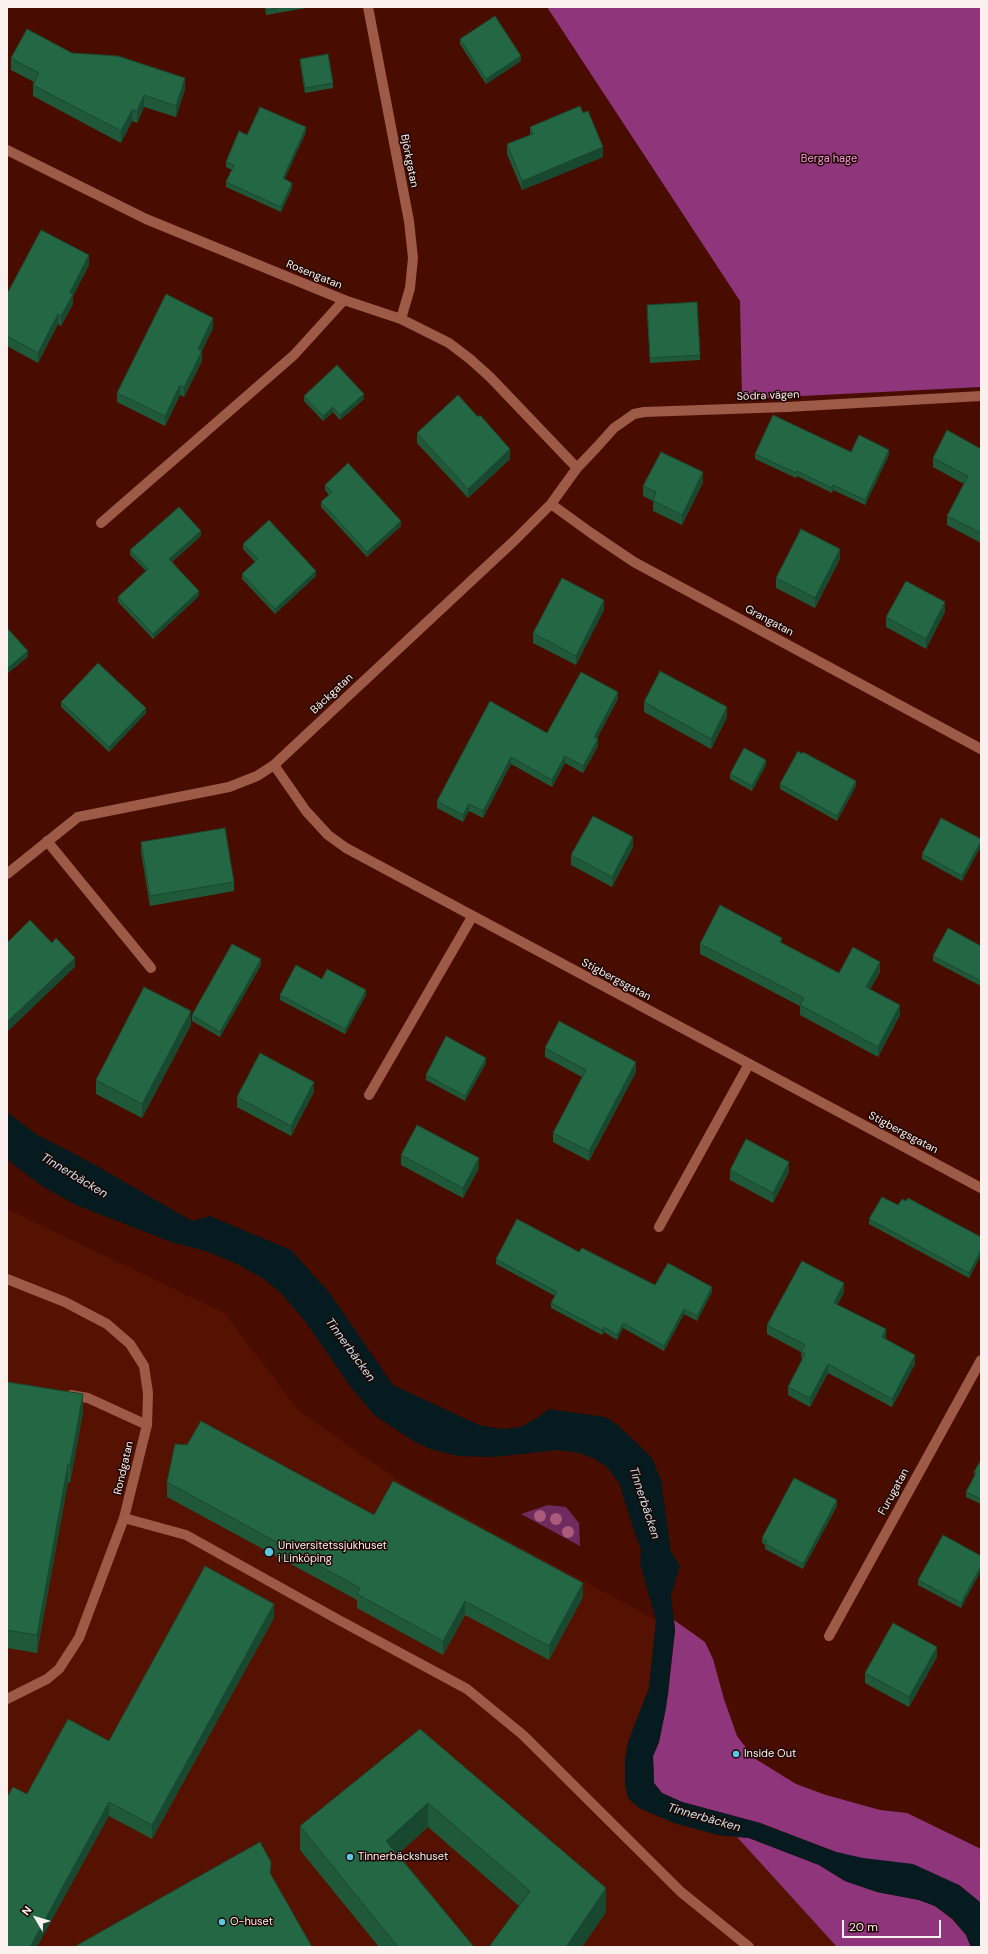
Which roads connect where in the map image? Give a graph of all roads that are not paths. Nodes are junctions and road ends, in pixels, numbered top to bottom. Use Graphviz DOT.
graph roads {
  1 [pos="368,7"];
  2 [pos="7,150"];
  3 [pos="344,300"];
  4 [pos="401,319"];
  5 [pos="981,396"];
  6 [pos="578,468"];
  7 [pos="551,504"];
  8 [pos="101,523"];
  9 [pos="981,749"];
  10 [pos="274,765"];
  11 [pos="48,842"];
  12 [pos="7,874"];
  13 [pos="472,916"];
  14 [pos="151,968"];
  15 [pos="749,1064"];
  16 [pos="369,1095"];
  17 [pos="981,1188"];
  18 [pos="659,1227"];
  19 [pos="7,1279"];
  20 [pos="981,1360"];
  21 [pos="58,1392"];
  22 [pos="147,1425"];
  23 [pos="124,1518"];
  24 [pos="829,1636"];
  25 [pos="8,1697"];
  26 [pos="749,1947"];
  1 -- 4 [label="street, Björkgatan"];
  2 -- 3 [label="street, Rosengatan"];
  3 -- 4 [label="street, Rosengatan"];
  3 -- 8 [label="street"];
  4 -- 6 [label="street, Rosengatan"];
  5 -- 6 [label="street, Södra vägen"];
  6 -- 7 [label="street, Bäckgatan"];
  7 -- 9 [label="street, Grangatan"];
  7 -- 10 [label="street, Bäckgatan"];
  10 -- 11 [label="street, Bäckgatan"];
  10 -- 13 [label="street, Stigbergsgatan"];
  11 -- 12 [label="street, Bäckgatan"];
  11 -- 14 [label="street"];
  13 -- 15 [label="street, Stigbergsgatan"];
  13 -- 16 [label="street"];
  15 -- 17 [label="street, Stigbergsgatan"];
  15 -- 18 [label="street"];
  19 -- 22 [label="street, Rondgatan"];
  20 -- 24 [label="street, Furugatan"];
  21 -- 22 [label="street"];
  22 -- 23 [label="street, Rondgatan"];
  23 -- 25 [label="street, Rondgatan"];
  23 -- 26 [label="street"];
}
